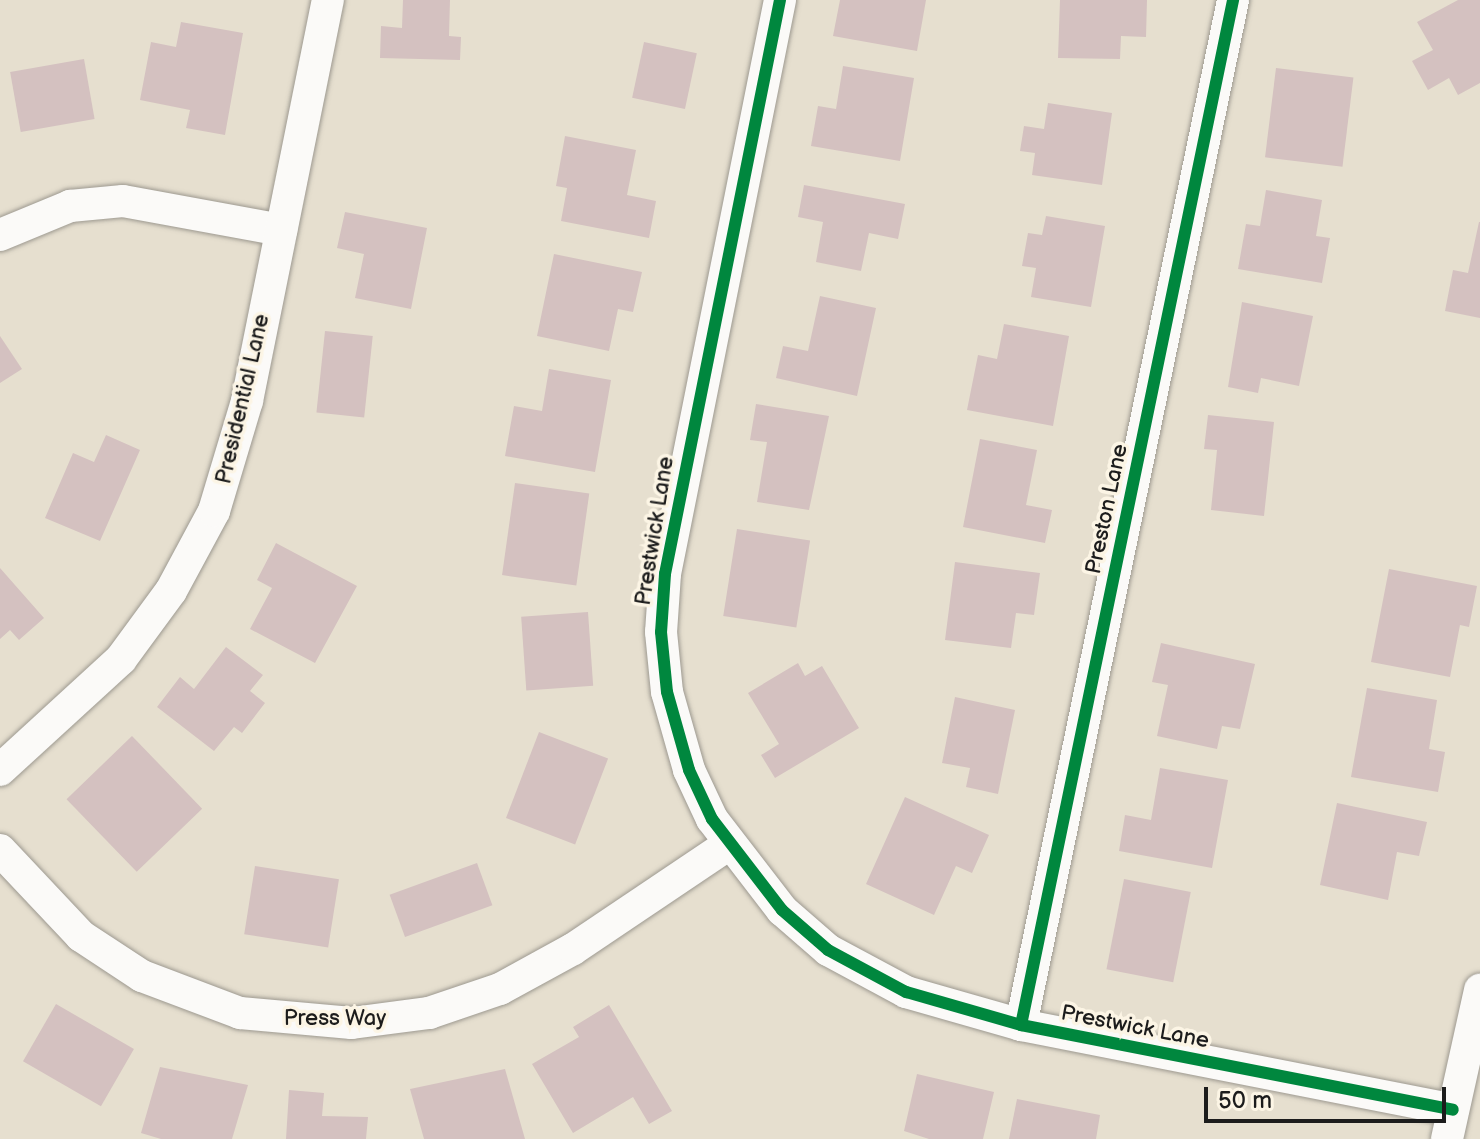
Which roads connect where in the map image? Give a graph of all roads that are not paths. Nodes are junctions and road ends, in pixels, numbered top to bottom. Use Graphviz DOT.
graph roads {
  1 [pos="328,0"];
  2 [pos="780,0"];
  3 [pos="1233,0"];
  4 [pos="281,230"];
  5 [pos="0,235"];
  6 [pos="0,770"];
  7 [pos="728,845"];
  8 [pos="0,850"];
  9 [pos="1480,990"];
  10 [pos="1021,1025"];
  11 [pos="1450,1125"];
  1 -- 4 [label="street, Presidential Lane"];
  2 -- 7 [label="street, Prestwick Lane"];
  3 -- 10 [label="street, Preston Lane"];
  4 -- 5 [label="street"];
  4 -- 6 [label="street, Presidential Lane"];
  7 -- 8 [label="street, Press Way"];
  7 -- 10 [label="street, Prestwick Lane"];
  9 -- 11 [label="street"];
  10 -- 11 [label="street, Prestwick Lane"];
}
